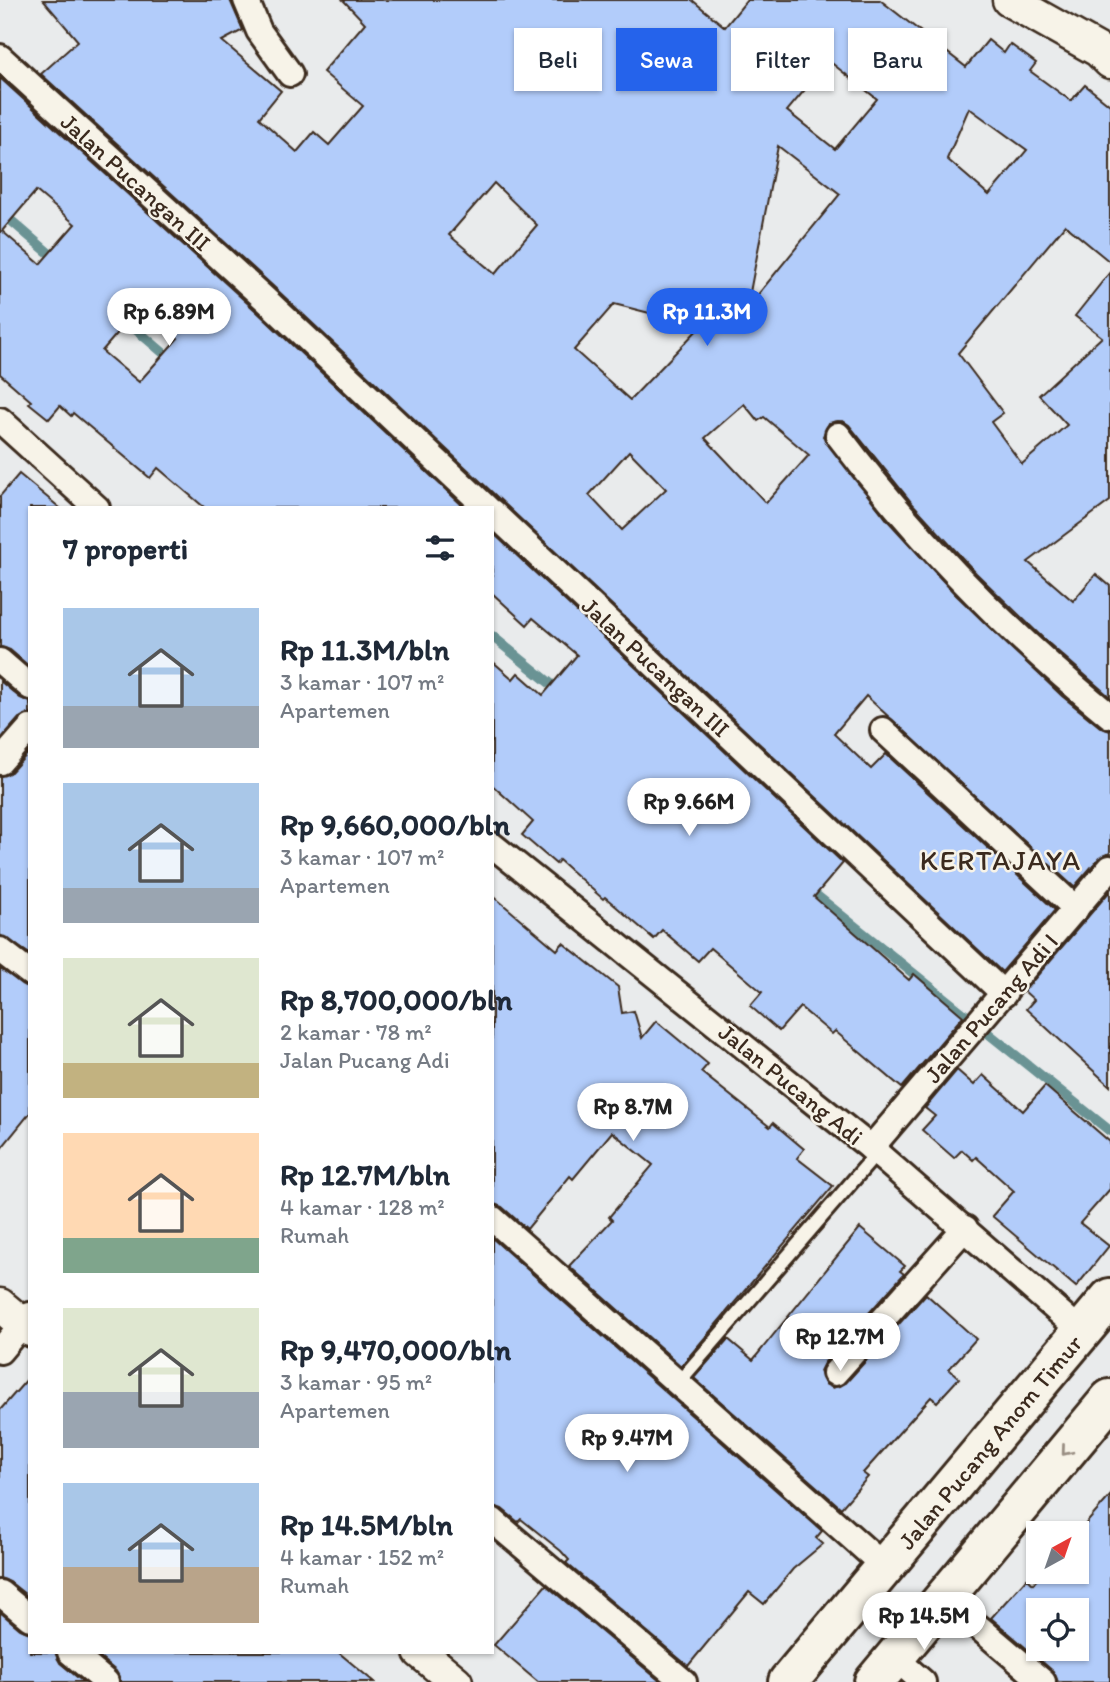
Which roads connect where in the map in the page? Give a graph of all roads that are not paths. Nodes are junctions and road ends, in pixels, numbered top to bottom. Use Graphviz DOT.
graph roads {
  1 [pos="246,0"];
  2 [pos="1009,0"];
  3 [pos="0,57"];
  4 [pos="1110,62"];
  5 [pos="290,74"];
  6 [pos="0,420"];
  7 [pos="838,435"];
  8 [pos="95,506"];
  9 [pos="485,506"];
  10 [pos="494,514"];
  11 [pos="0,661"];
  12 [pos="28,685"];
  13 [pos="1110,716"];
  14 [pos="28,730"];
  15 [pos="883,730"];
  16 [pos="0,762"];
  17 [pos="494,847"];
  18 [pos="1110,868"];
  19 [pos="1076,909"];
  20 [pos="0,950"];
  21 [pos="28,971"];
  22 [pos="1004,993"];
  23 [pos="874,1150"];
  24 [pos="494,1220"];
  25 [pos="965,1228"];
  26 [pos="1110,1298"];
  27 [pos="20,1318"];
  28 [pos="1082,1332"];
  29 [pos="0,1351"];
  30 [pos="835,1373"];
  31 [pos="678,1383"];
  32 [pos="1110,1400"];
  33 [pos="494,1522"];
  34 [pos="885,1567"];
  35 [pos="0,1593"];
  36 [pos="943,1597"];
  37 [pos="28,1616"];
  38 [pos="73,1654"];
  39 [pos="422,1654"];
  40 [pos="884,1669"];
  41 [pos="446,1679"];
  42 [pos="106,1682"];
  43 [pos="684,1682"];
  44 [pos="788,1682"];
  45 [pos="923,1682"];
  46 [pos="1043,1682"];
  1 -- 5 [label="street"];
  2 -- 4 [label="street"];
  3 -- 9 [label="street, Jalan Pucangan III"];
  6 -- 8 [label="street"];
  7 -- 13 [label="street"];
  10 -- 22 [label="street, Jalan Pucangan III"];
  11 -- 12 [label="street"];
  14 -- 16 [label="street"];
  15 -- 19 [label="street"];
  17 -- 23 [label="street, Jalan Pucang Adi"];
  18 -- 19 [label="street, Jalan Pucang Adi I"];
  19 -- 22 [label="street, Jalan Pucang Adi I"];
  20 -- 21 [label="street"];
  22 -- 23 [label="street, Jalan Pucang Adi I"];
  23 -- 25 [label="street, Jalan Pucang Adi"];
  23 -- 31 [label="lane"];
  24 -- 31 [label="street"];
  25 -- 28 [label="street, Jalan Pucang Adi"];
  25 -- 30 [label="street"];
  26 -- 28 [label="main road, Jalan Pucang Anom Timur"];
  27 -- 29 [label="street"];
  28 -- 34 [label="main road, Jalan Pucang Anom Timur"];
  31 -- 34 [label="street"];
  32 -- 36 [label="main road, one-way"];
  33 -- 43 [label="street"];
  34 -- 44 [label="main road, Jalan Pucang Anom Timur"];
  35 -- 37 [label="street"];
  36 -- 40 [label="main road"];
  36 -- 46 [label="street"];
  38 -- 42 [label="street"];
  39 -- 41 [label="street"];
  40 -- 45 [label="street"];
}
